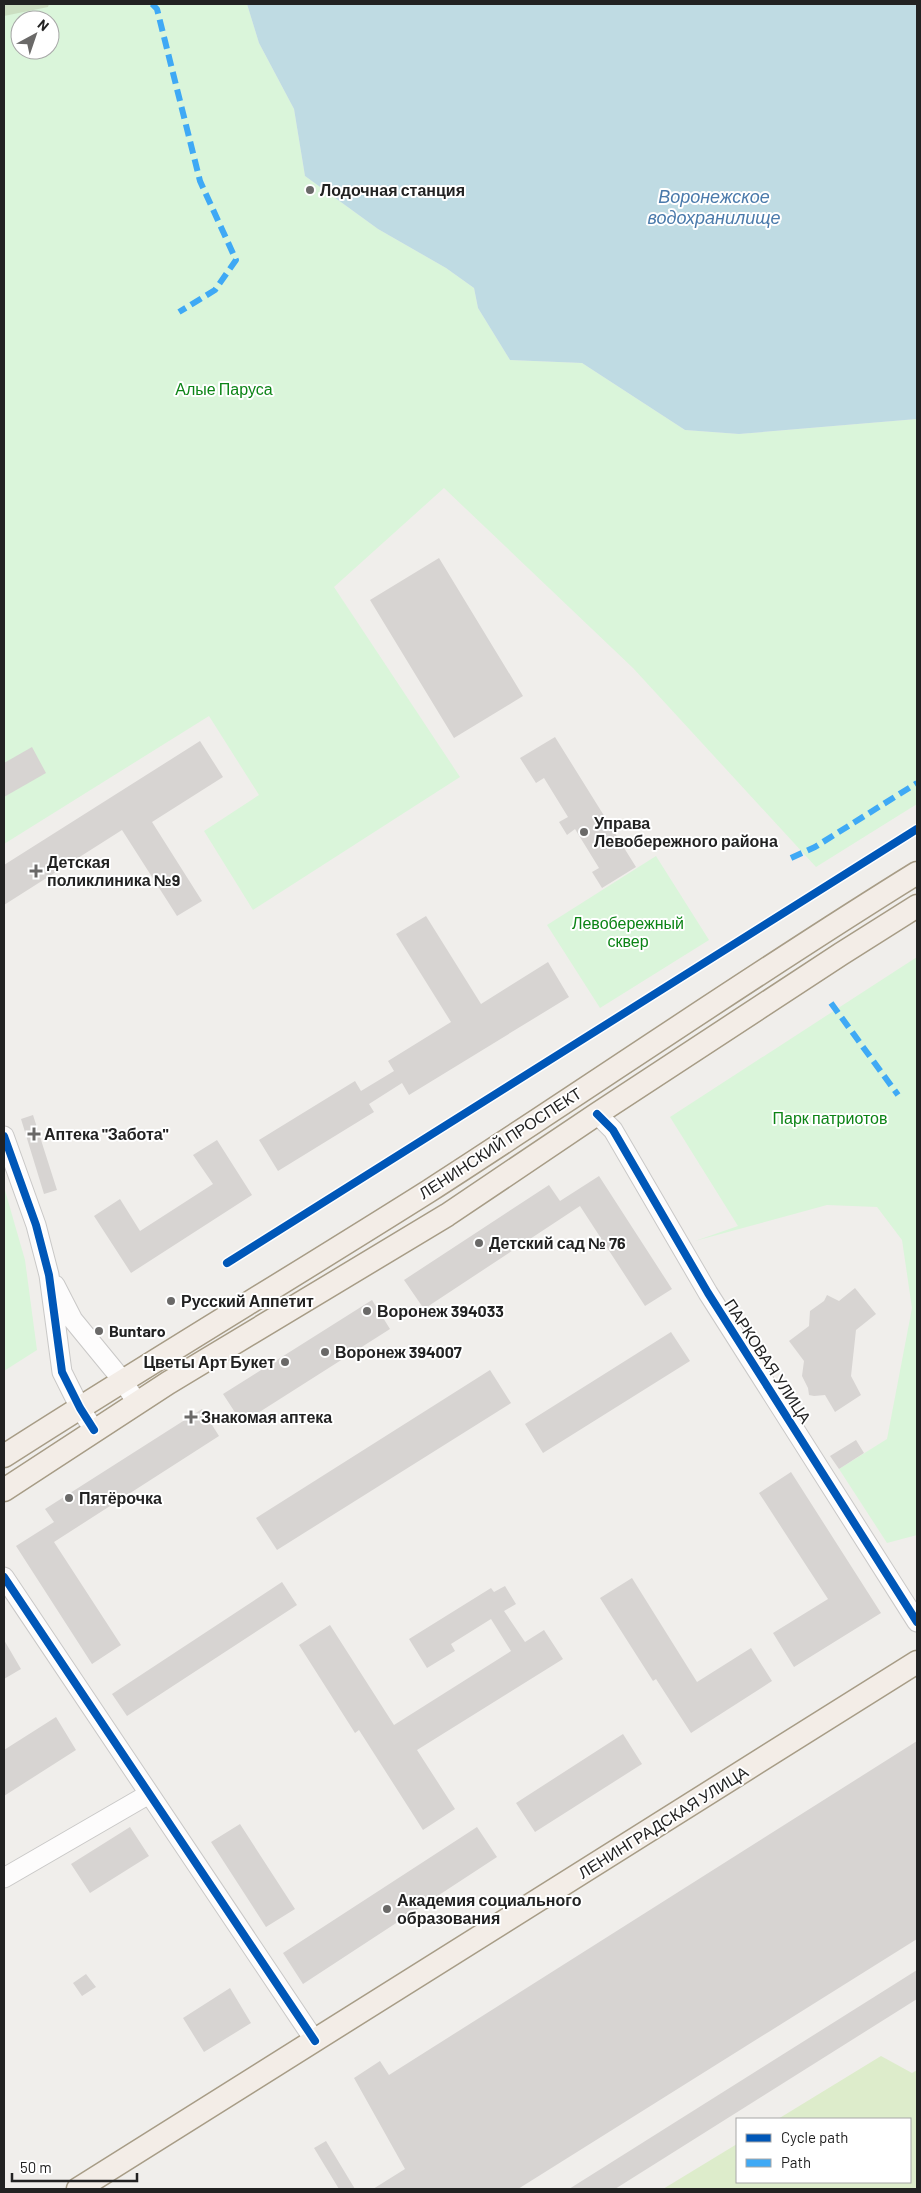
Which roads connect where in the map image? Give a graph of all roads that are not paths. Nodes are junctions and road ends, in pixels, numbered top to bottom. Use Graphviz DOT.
graph roads {
  1 [pos="917,873"];
  2 [pos="917,906"];
  3 [pos="760,973"];
  4 [pos="775,998"];
  5 [pos="597,1114"];
  6 [pos="4,1136"];
  7 [pos="50,1275"];
  8 [pos="123,1380"];
  9 [pos="137,1402"];
  10 [pos="80,1408"];
  11 [pos="94,1430"];
  12 [pos="4,1456"];
  13 [pos="4,1490"];
  14 [pos="4,1577"];
  15 [pos="917,1622"];
  16 [pos="917,1662"];
  17 [pos="148,1794"];
  18 [pos="4,1878"];
  19 [pos="315,2040"];
  20 [pos="78,2189"];
  1 -- 3 [label="main road, ЛЕНИНСКИЙ ПРОСПЕКТ"];
  2 -- 4 [label="main road, ЛЕНИНСКИЙ ПРОСПЕКТ"];
  3 -- 4 [label="main road"];
  3 -- 8 [label="main road, ЛЕНИНСКИЙ ПРОСПЕКТ"];
  4 -- 5 [label="main road, ЛЕНИНСКИЙ ПРОСПЕКТ"];
  5 -- 9 [label="main road, ЛЕНИНСКИЙ ПРОСПЕКТ"];
  5 -- 15 [label="street, ПАРКОВАЯ УЛИЦА"];
  6 -- 7 [label="street"];
  7 -- 8 [label="street"];
  7 -- 10 [label="street"];
  8 -- 9 [label="street"];
  8 -- 10 [label="main road, ЛЕНИНСКИЙ ПРОСПЕКТ"];
  9 -- 11 [label="main road, ЛЕНИНСКИЙ ПРОСПЕКТ"];
  10 -- 11 [label="street"];
  10 -- 12 [label="main road, ЛЕНИНСКИЙ ПРОСПЕКТ"];
  11 -- 13 [label="main road, ЛЕНИНСКИЙ ПРОСПЕКТ"];
  14 -- 17 [label="street"];
  16 -- 19 [label="main road, ЛЕНИНГРАДСКАЯ УЛИЦА"];
  17 -- 18 [label="street"];
  17 -- 19 [label="street"];
  19 -- 20 [label="main road, ЛЕНИНГРАДСКАЯ УЛИЦА"];
}
